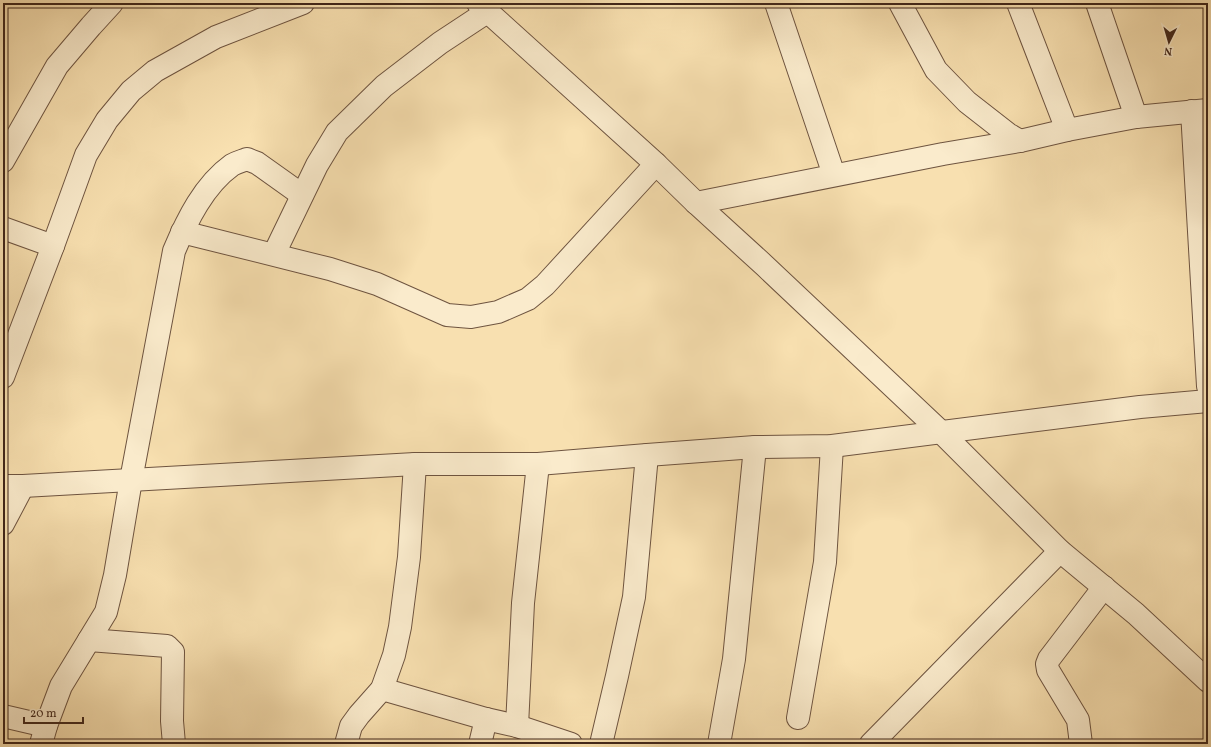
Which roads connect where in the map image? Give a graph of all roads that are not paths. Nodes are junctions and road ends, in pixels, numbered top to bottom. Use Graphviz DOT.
graph roads {
  1 [pos="112,3"];
  2 [pos="303,3"];
  3 [pos="776,3"];
  4 [pos="900,3"];
  5 [pos="1018,3"];
  6 [pos="1097,3"];
  7 [pos="483,7"];
  8 [pos="1200,110"];
  9 [pos="1136,117"];
  10 [pos="1067,130"];
  11 [pos="1020,141"];
  12 [pos="3,161"];
  13 [pos="656,164"];
  14 [pos="834,175"];
  15 [pos="302,194"];
  16 [pos="696,203"];
  17 [pos="3,228"];
  18 [pos="182,232"];
  19 [pos="53,246"];
  20 [pos="274,254"];
  21 [pos="10,334"];
  22 [pos="3,377"];
  23 [pos="1208,386"];
  24 [pos="1208,401"];
  25 [pos="941,432"];
  26 [pos="832,446"];
  27 [pos="755,447"];
  28 [pos="647,455"];
  29 [pos="415,464"];
  30 [pos="538,464"];
  31 [pos="131,480"];
  32 [pos="13,486"];
  33 [pos="3,524"];
  34 [pos="1060,551"];
  35 [pos="1104,587"];
  36 [pos="89,640"];
  37 [pos="1208,681"];
  38 [pos="382,689"];
  39 [pos="3,716"];
  40 [pos="798,718"];
  41 [pos="486,719"];
  42 [pos="517,726"];
  43 [pos="44,735"];
  44 [pos="174,744"];
  45 [pos="346,744"];
  46 [pos="480,744"];
  47 [pos="571,744"];
  48 [pos="601,744"];
  49 [pos="719,744"];
  50 [pos="871,744"];
  51 [pos="1081,744"];
  1 -- 12 [label="street"];
  2 -- 19 [label="street"];
  3 -- 14 [label="street"];
  4 -- 11 [label="street"];
  5 -- 10 [label="street"];
  6 -- 9 [label="street"];
  7 -- 13 [label="street"];
  7 -- 15 [label="street"];
  8 -- 9 [label="street"];
  8 -- 23 [label="street"];
  9 -- 10 [label="street"];
  10 -- 11 [label="street"];
  11 -- 14 [label="street"];
  13 -- 16 [label="street"];
  13 -- 20 [label="street"];
  14 -- 16 [label="street"];
  15 -- 18 [label="street"];
  15 -- 20 [label="street"];
  16 -- 25 [label="street"];
  17 -- 19 [label="street"];
  18 -- 20 [label="street"];
  18 -- 31 [label="street"];
  19 -- 21 [label="street"];
  21 -- 22 [label="street"];
  24 -- 25 [label="street"];
  25 -- 26 [label="street"];
  25 -- 34 [label="street"];
  26 -- 27 [label="street"];
  26 -- 40 [label="street"];
  27 -- 28 [label="street"];
  27 -- 49 [label="street"];
  28 -- 30 [label="street"];
  28 -- 48 [label="street"];
  29 -- 30 [label="street"];
  29 -- 31 [label="street"];
  29 -- 38 [label="street"];
  30 -- 42 [label="street"];
  31 -- 32 [label="street"];
  31 -- 36 [label="street"];
  32 -- 33 [label="street"];
  34 -- 35 [label="street"];
  34 -- 50 [label="street"];
  35 -- 37 [label="street"];
  35 -- 51 [label="street"];
  36 -- 43 [label="street"];
  36 -- 44 [label="street"];
  38 -- 41 [label="street"];
  38 -- 45 [label="street"];
  39 -- 43 [label="street"];
  41 -- 42 [label="street"];
  41 -- 46 [label="street"];
  42 -- 47 [label="street"];
}
